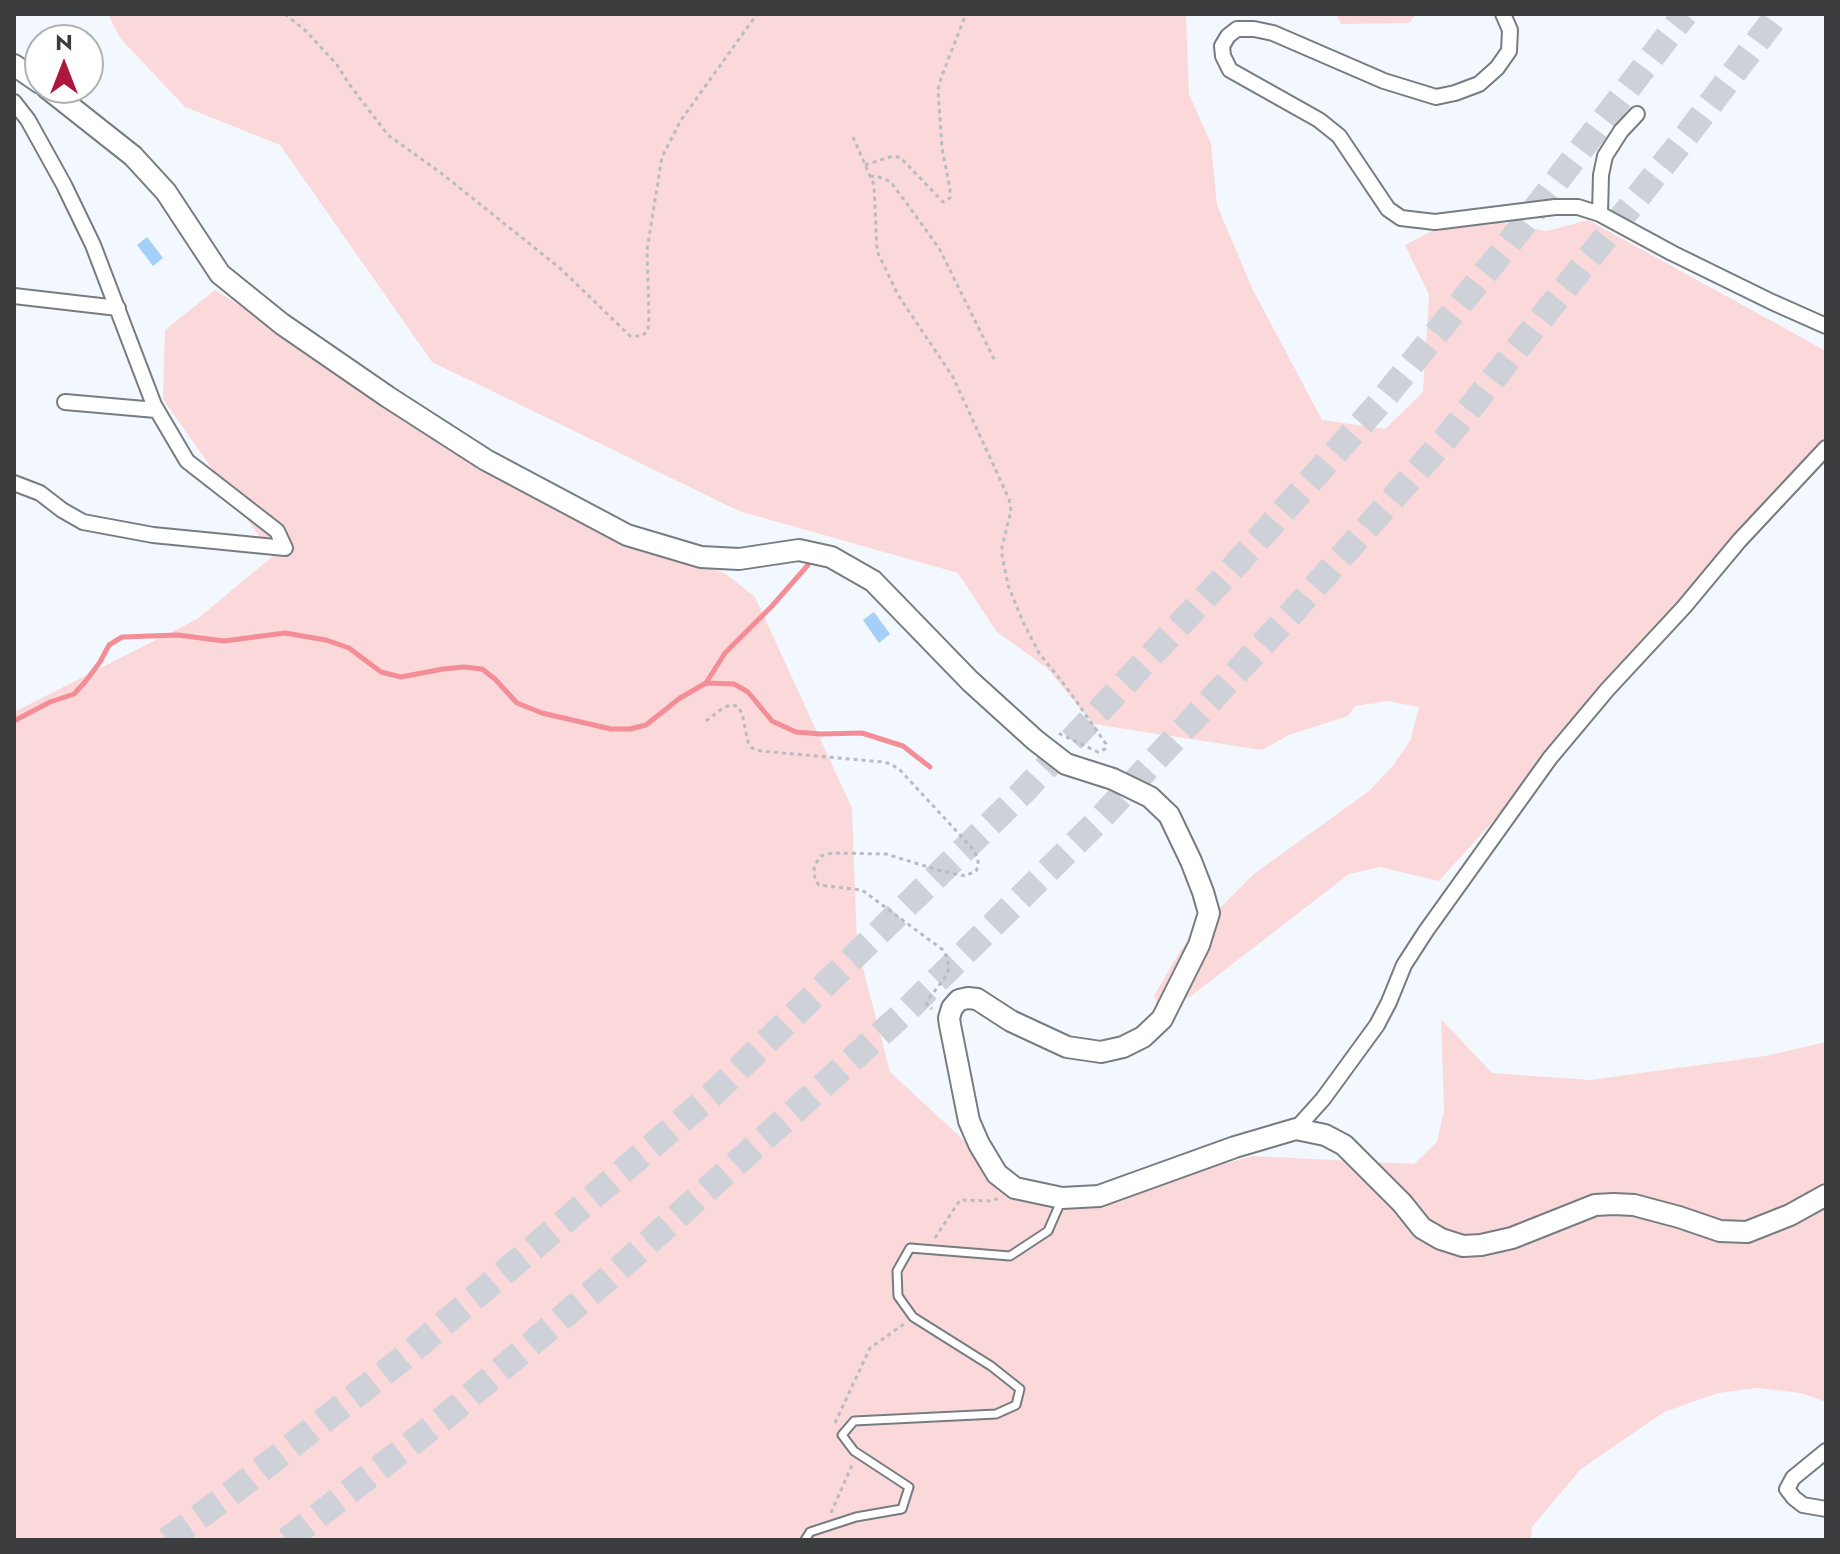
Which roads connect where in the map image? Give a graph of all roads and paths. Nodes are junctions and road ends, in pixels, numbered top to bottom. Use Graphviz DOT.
graph roads {
  1 [pos="285,14"];
  2 [pos="757,14"];
  3 [pos="966,14"];
  4 [pos="1503,14"];
  5 [pos="14,102"];
  6 [pos="67,104"];
  7 [pos="1637,114"];
  8 [pos="21,123"];
  9 [pos="853,137"];
  10 [pos="865,165"];
  11 [pos="870,176"];
  12 [pos="1600,214"];
  13 [pos="14,296"];
  14 [pos="118,308"];
  15 [pos="1826,326"];
  16 [pos="996,363"];
  17 [pos="65,402"];
  18 [pos="156,410"];
  19 [pos="1826,448"];
  20 [pos="14,483"];
  21 [pos="706,721"];
  22 [pos="1049,728"];
  23 [pos="950,1025"];
  24 [pos="1296,1129"];
  25 [pos="1015,1188"];
  26 [pos="1826,1195"];
  27 [pos="1062,1198"];
  28 [pos="928,1248"];
  29 [pos="1826,1451"];
  30 [pos="1826,1509"];
  31 [pos="805,1540"];
  1 -- 2 [label="path"];
  3 -- 10 [label="path"];
  4 -- 12 [label="street"];
  5 -- 8 [label="street"];
  6 -- 23 [label="street"];
  7 -- 12 [label="street"];
  8 -- 14 [label="street"];
  9 -- 10 [label="path"];
  10 -- 11 [label="path"];
  11 -- 16 [label="path"];
  11 -- 22 [label="path"];
  12 -- 15 [label="street"];
  13 -- 14 [label="street"];
  14 -- 18 [label="street"];
  17 -- 18 [label="street"];
  18 -- 20 [label="street"];
  19 -- 24 [label="street"];
  21 -- 23 [label="path"];
  23 -- 25 [label="street"];
  24 -- 26 [label="street"];
  24 -- 27 [label="street"];
  25 -- 27 [label="street"];
  25 -- 28 [label="path"];
  27 -- 28 [label="lane"];
  28 -- 31 [label="lane"];
  29 -- 30 [label="street"];
}
